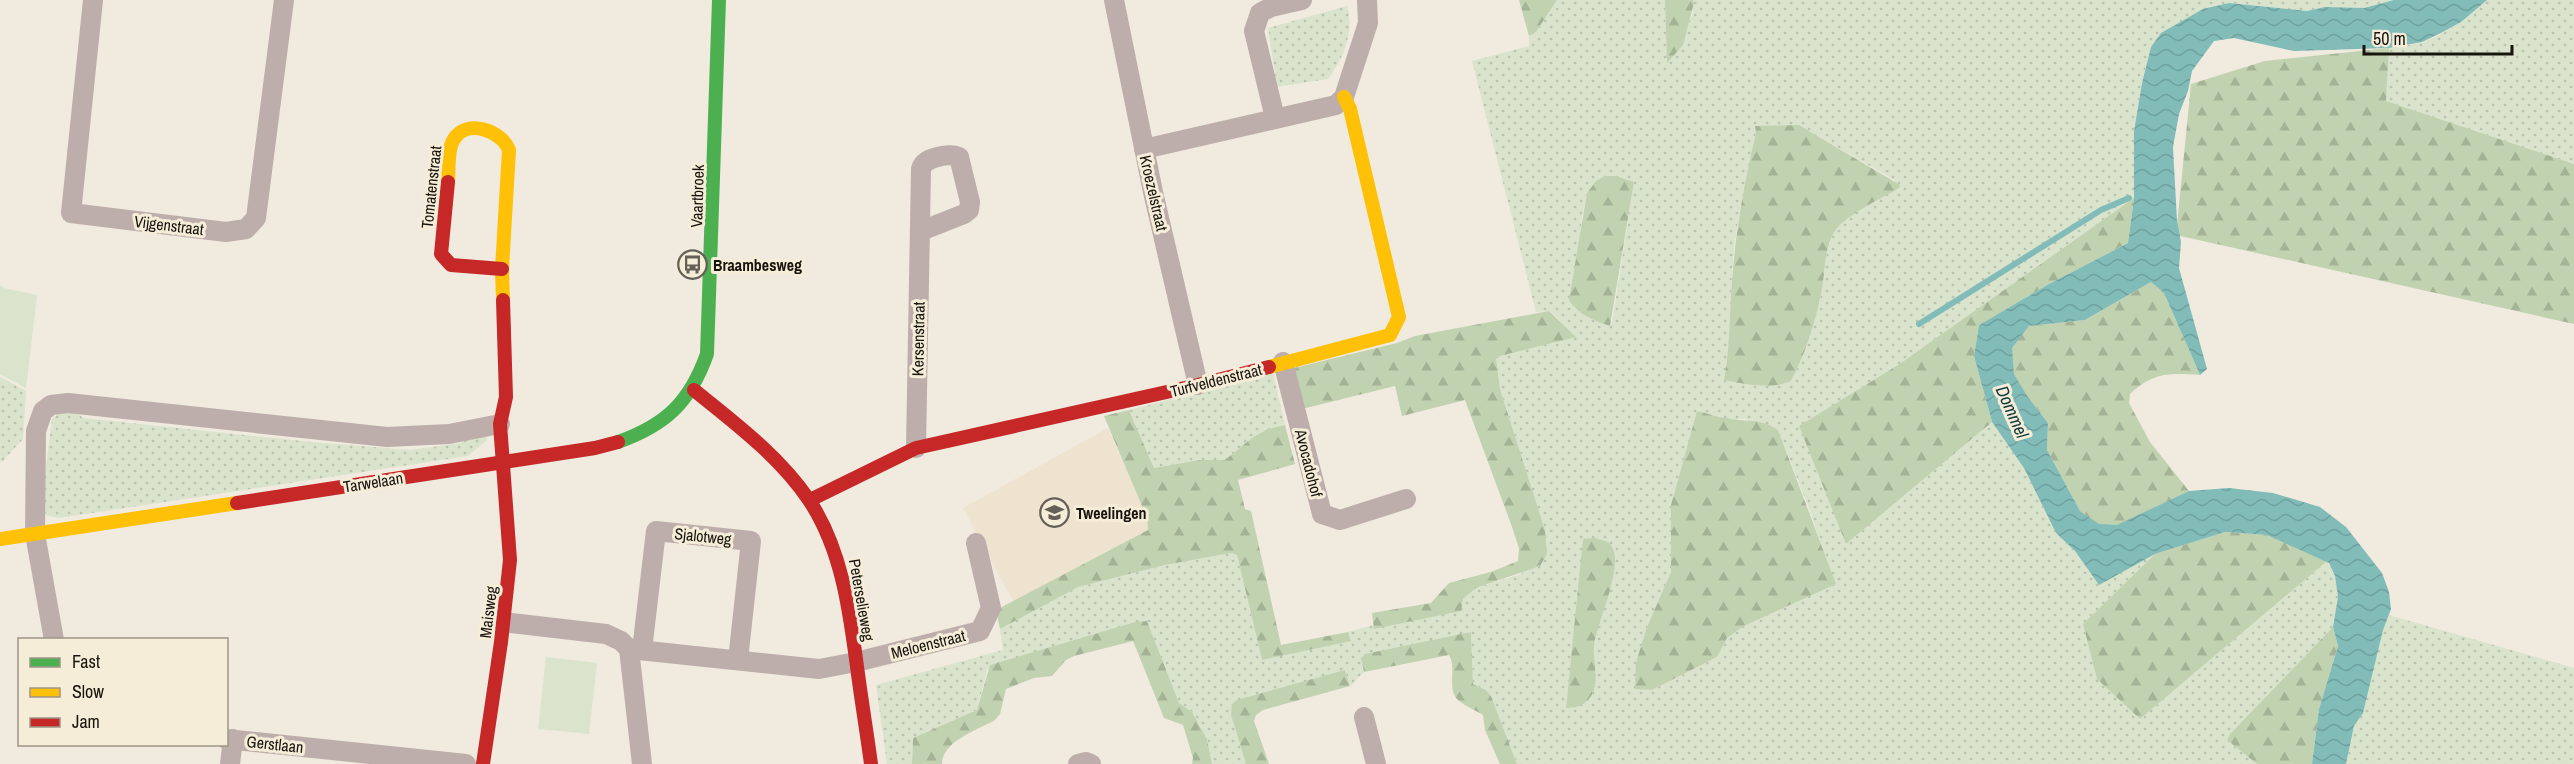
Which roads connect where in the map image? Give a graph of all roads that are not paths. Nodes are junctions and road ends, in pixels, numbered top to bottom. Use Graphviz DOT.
graph roads {
  1 [pos="93,0"];
  2 [pos="284,0"];
  3 [pos="719,0"];
  4 [pos="1114,0"];
  5 [pos="1302,0"];
  6 [pos="1367,0"];
  7 [pos="1344,97"];
  8 [pos="1275,118"];
  9 [pos="1144,149"];
  10 [pos="921,231"];
  11 [pos="502,269"];
  12 [pos="1283,362"];
  13 [pos="1198,385"];
  14 [pos="694,390"];
  15 [pos="500,424"];
  16 [pos="916,447"];
  17 [pos="503,462"];
  18 [pos="1406,499"];
  19 [pos="810,500"];
  20 [pos="35,534"];
  21 [pos="0,539"];
  22 [pos="976,543"];
  23 [pos="503,622"];
  24 [pos="54,638"];
  25 [pos="635,650"];
  26 [pos="738,660"];
  27 [pos="856,662"];
  28 [pos="1364,717"];
  29 [pos="230,739"];
  30 [pos="435,763"];
  31 [pos="230,764"];
  32 [pos="466,764"];
  33 [pos="483,764"];
  34 [pos="642,764"];
  35 [pos="871,764"];
  36 [pos="1078,764"];
  37 [pos="1091,764"];
  38 [pos="1376,764"];
  1 -- 2 [label="street, Vijgenstraat"];
  3 -- 14 [label="street, Vaartbroek"];
  4 -- 9 [label="street, Kroezelstraat"];
  5 -- 8 [label="street"];
  6 -- 7 [label="street"];
  7 -- 8 [label="street"];
  7 -- 12 [label="street, Turfveldenstraat"];
  8 -- 9 [label="street"];
  9 -- 13 [label="street, Kroezelstraat"];
  10 -- 16 [label="street, Kersenstraat"];
  11 -- 11 [label="street, Tomatenstraat"];
  11 -- 15 [label="street, Tomatenstraat"];
  12 -- 13 [label="street, Turfveldenstraat"];
  12 -- 18 [label="street, Avocadohof"];
  13 -- 16 [label="street, Turfveldenstraat"];
  14 -- 17 [label="street, Tarwelaan"];
  14 -- 19 [label="street, Peterselieweg"];
  15 -- 17 [label="street, Tomatenstraat"];
  15 -- 20 [label="street"];
  16 -- 19 [label="street, Turfveldenstraat"];
  17 -- 20 [label="street, Tarwelaan"];
  17 -- 23 [label="street, Maisweg"];
  19 -- 27 [label="street, Peterselieweg"];
  20 -- 21 [label="street, Tarwelaan"];
  20 -- 24 [label="street"];
  22 -- 27 [label="street, Meloenstraat"];
  23 -- 25 [label="street"];
  23 -- 33 [label="street, Maisweg"];
  25 -- 26 [label="street"];
  25 -- 26 [label="street, Sjalotweg"];
  25 -- 34 [label="street, Sjalotweg"];
  26 -- 27 [label="street"];
  27 -- 35 [label="street, Peterselieweg"];
  28 -- 38 [label="street"];
  29 -- 30 [label="street, Gerstlaan"];
  29 -- 31 [label="street"];
  30 -- 32 [label="street, Gerstlaan"];
  36 -- 37 [label="street"];
}
